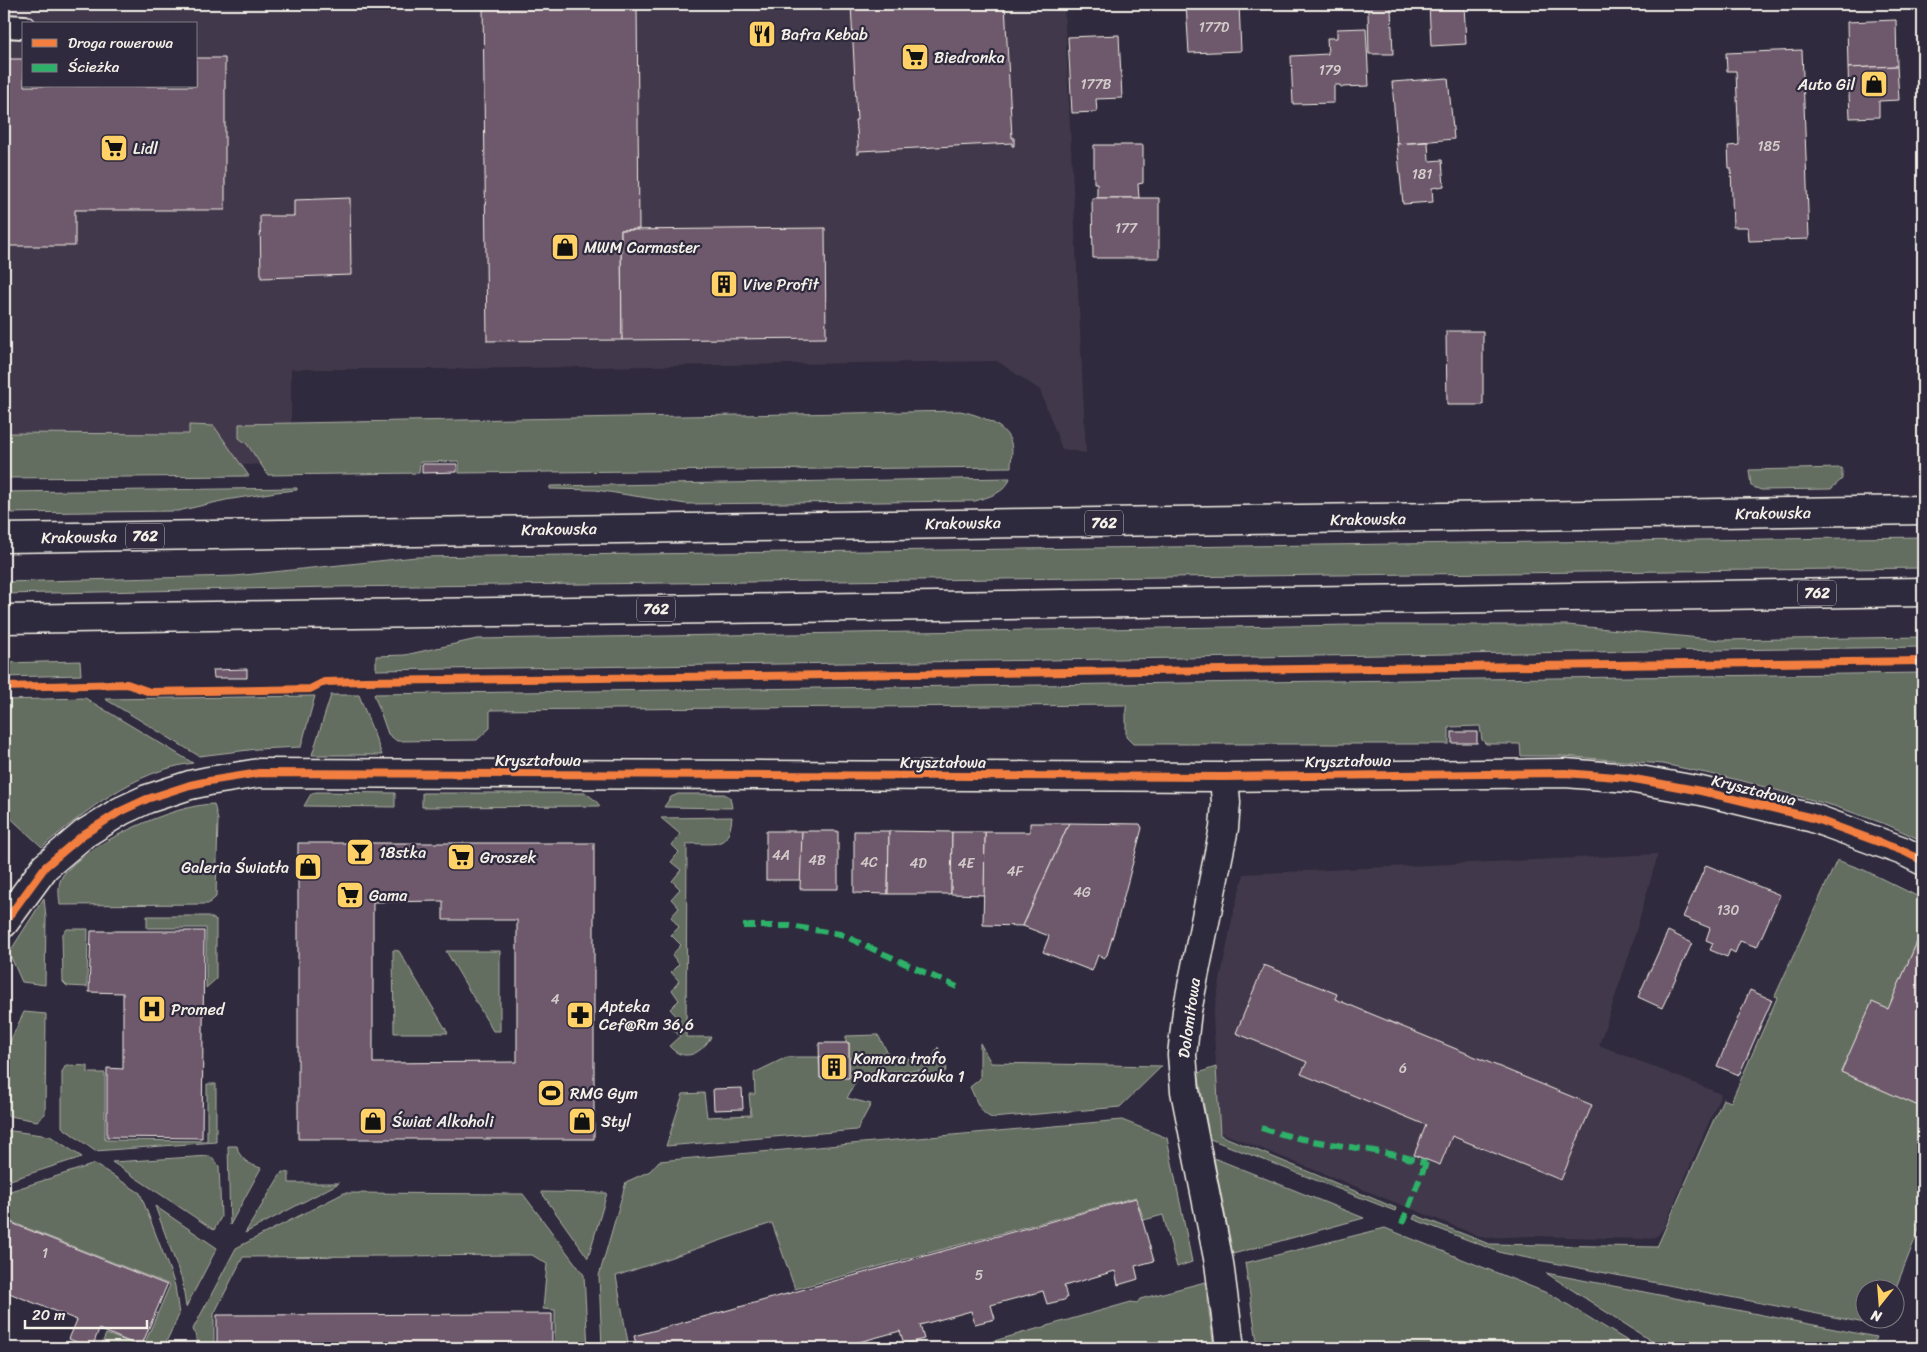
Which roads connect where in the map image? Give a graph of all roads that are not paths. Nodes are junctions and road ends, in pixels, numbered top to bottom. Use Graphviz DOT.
graph roads {
  1 [pos="4,26"];
  2 [pos="22,27"];
  3 [pos="1923,510"];
  4 [pos="4,538"];
  5 [pos="1923,592"];
  6 [pos="4,619"];
  7 [pos="1224,777"];
  8 [pos="1923,861"];
  9 [pos="4,923"];
  10 [pos="1230,1348"];
  1 -- 2 [label="lane"];
  3 -- 4 [label="main road, Krakowska / 762"];
  5 -- 6 [label="main road, 762"];
  7 -- 8 [label="main road, Kryształowa"];
  7 -- 9 [label="main road, Kryształowa"];
  7 -- 10 [label="main road, Dolomitowa"];
}
